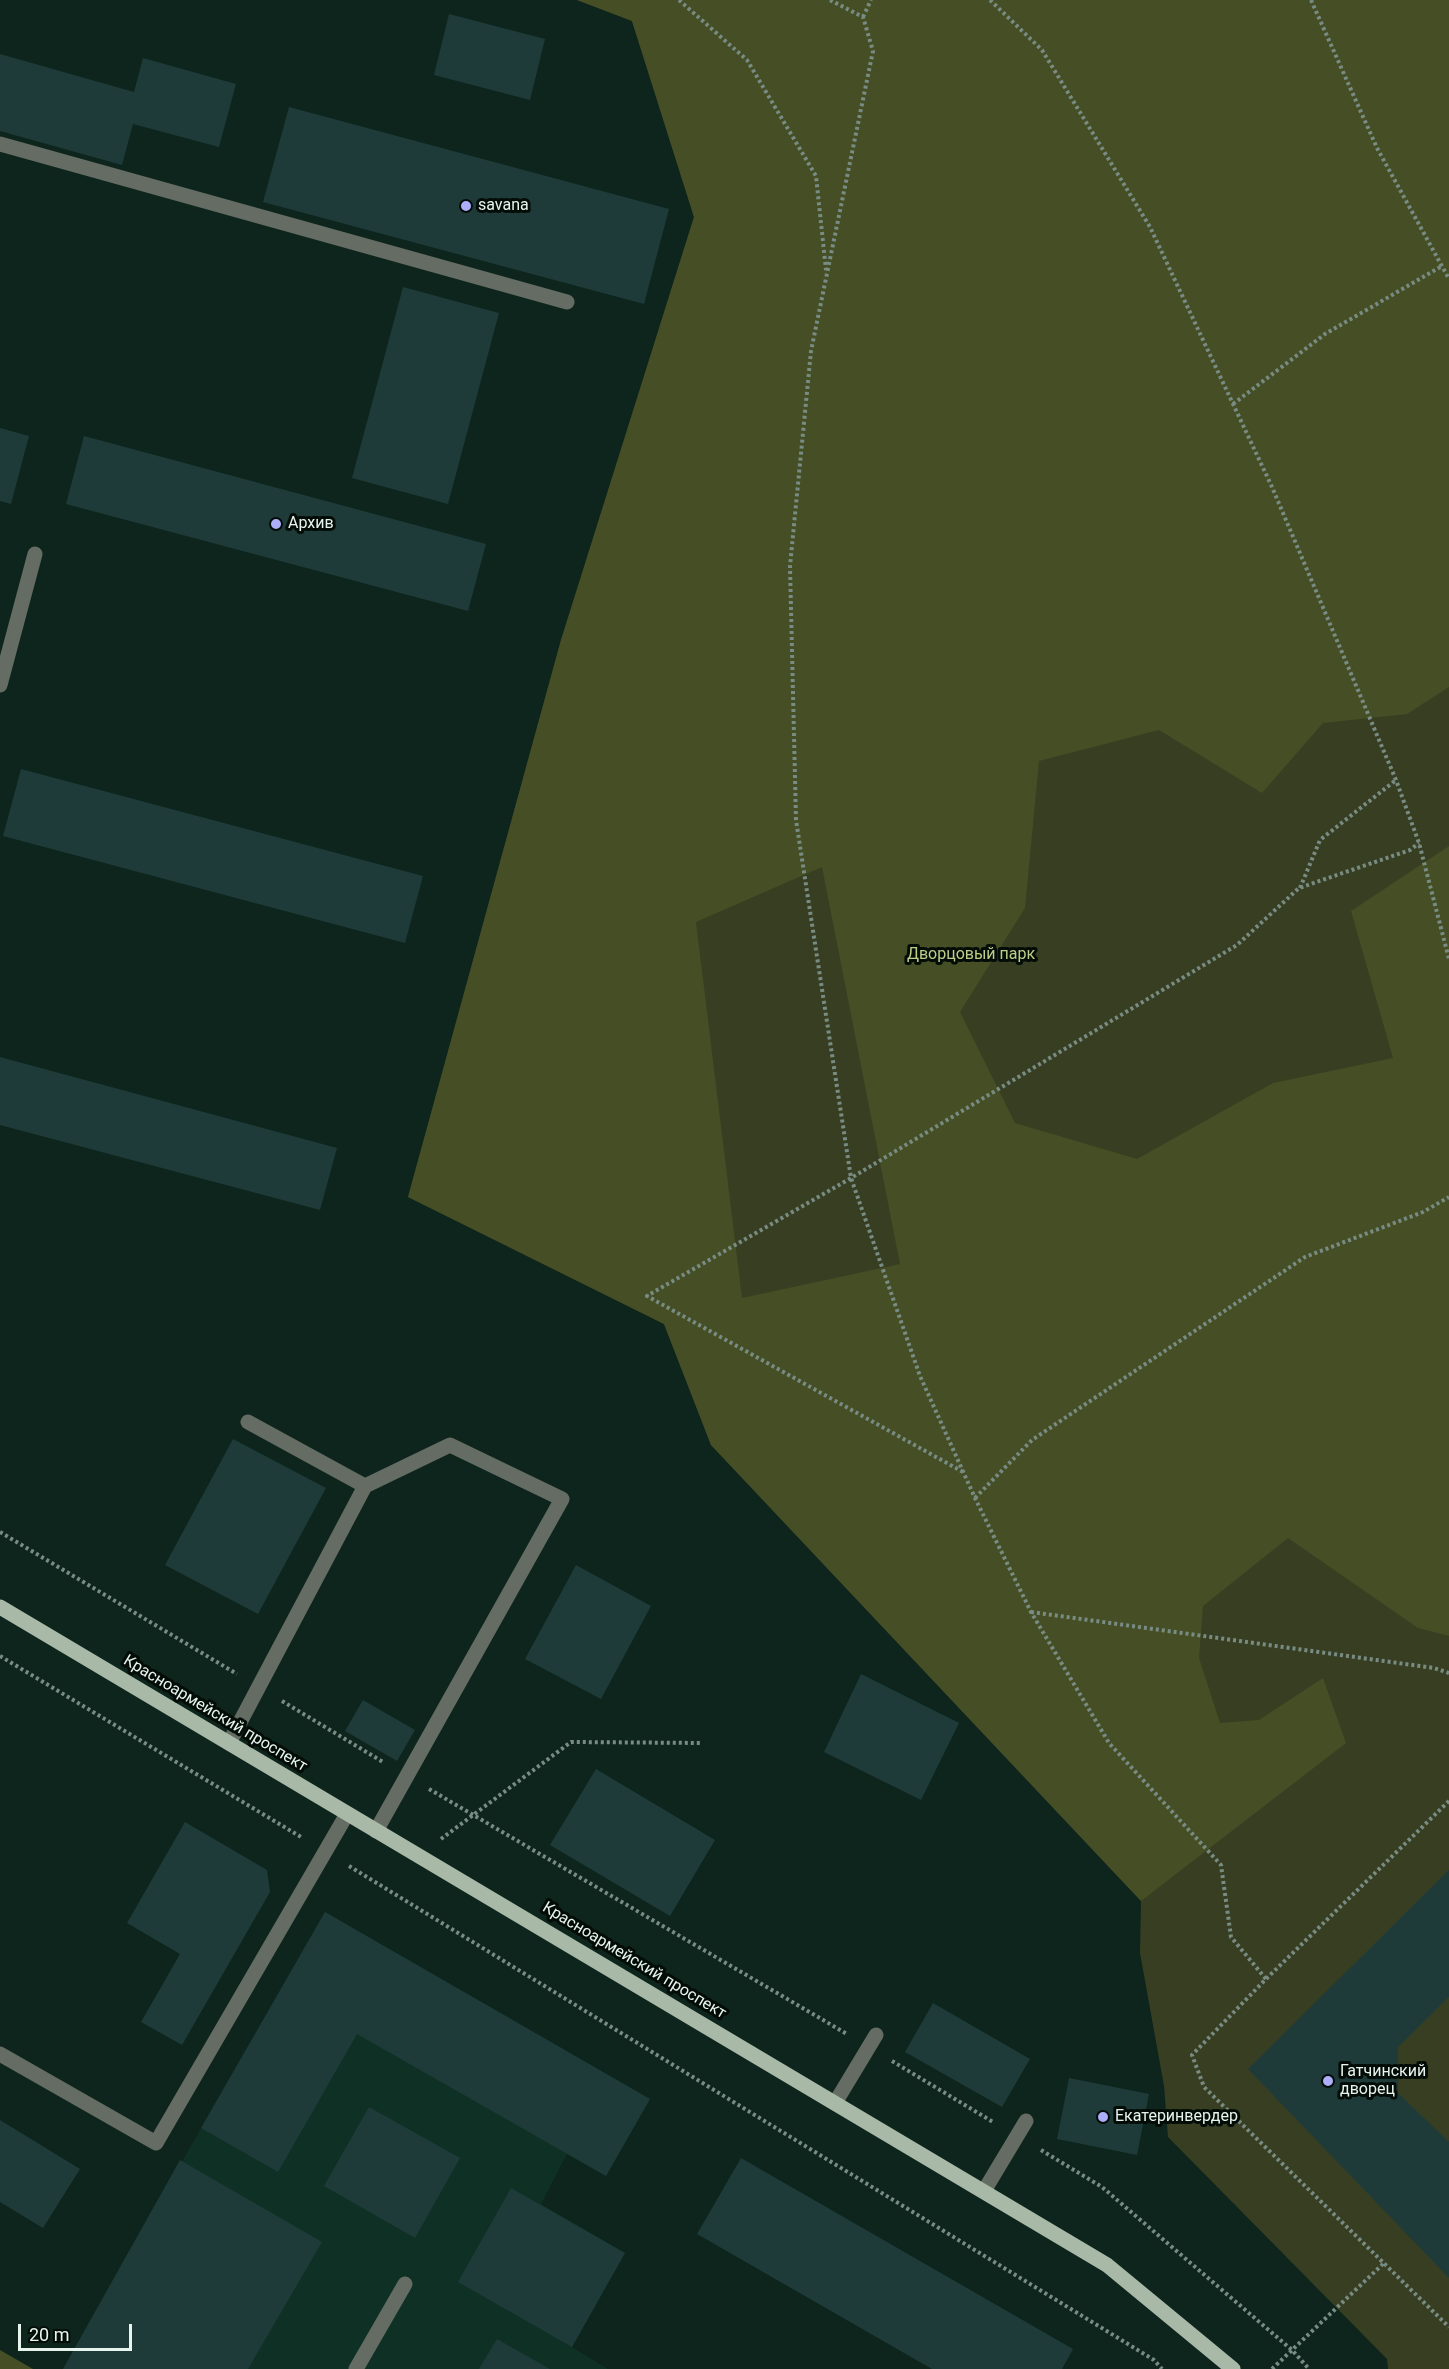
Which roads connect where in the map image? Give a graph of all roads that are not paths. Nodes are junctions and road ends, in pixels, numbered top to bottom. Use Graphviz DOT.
graph roads {
  1 [pos="0,144"];
  2 [pos="567,302"];
  3 [pos="35,554"];
  4 [pos="0,685"];
  5 [pos="248,1422"];
  6 [pos="365,1486"];
  7 [pos="0,1607"];
  8 [pos="229,1743"];
  9 [pos="347,1814"];
  10 [pos="376,1831"];
  11 [pos="872,2041"];
  12 [pos="0,2054"];
  13 [pos="835,2103"];
  14 [pos="1026,2121"];
  15 [pos="984,2191"];
  16 [pos="405,2284"];
  17 [pos="356,2369"];
  18 [pos="1233,2369"];
  1 -- 2 [label="lane"];
  3 -- 4 [label="lane"];
  5 -- 6 [label="lane"];
  6 -- 8 [label="lane"];
  6 -- 10 [label="lane"];
  7 -- 8 [label="main road, Красноармейский проспект"];
  8 -- 9 [label="main road, Красноармейский проспект"];
  9 -- 10 [label="main road, Красноармейский проспект"];
  9 -- 12 [label="lane"];
  10 -- 13 [label="main road, Красноармейский проспект"];
  11 -- 13 [label="lane"];
  13 -- 15 [label="main road, Красноармейский проспект"];
  14 -- 15 [label="lane"];
  15 -- 18 [label="main road, Красноармейский проспект"];
  16 -- 17 [label="lane"];
}
